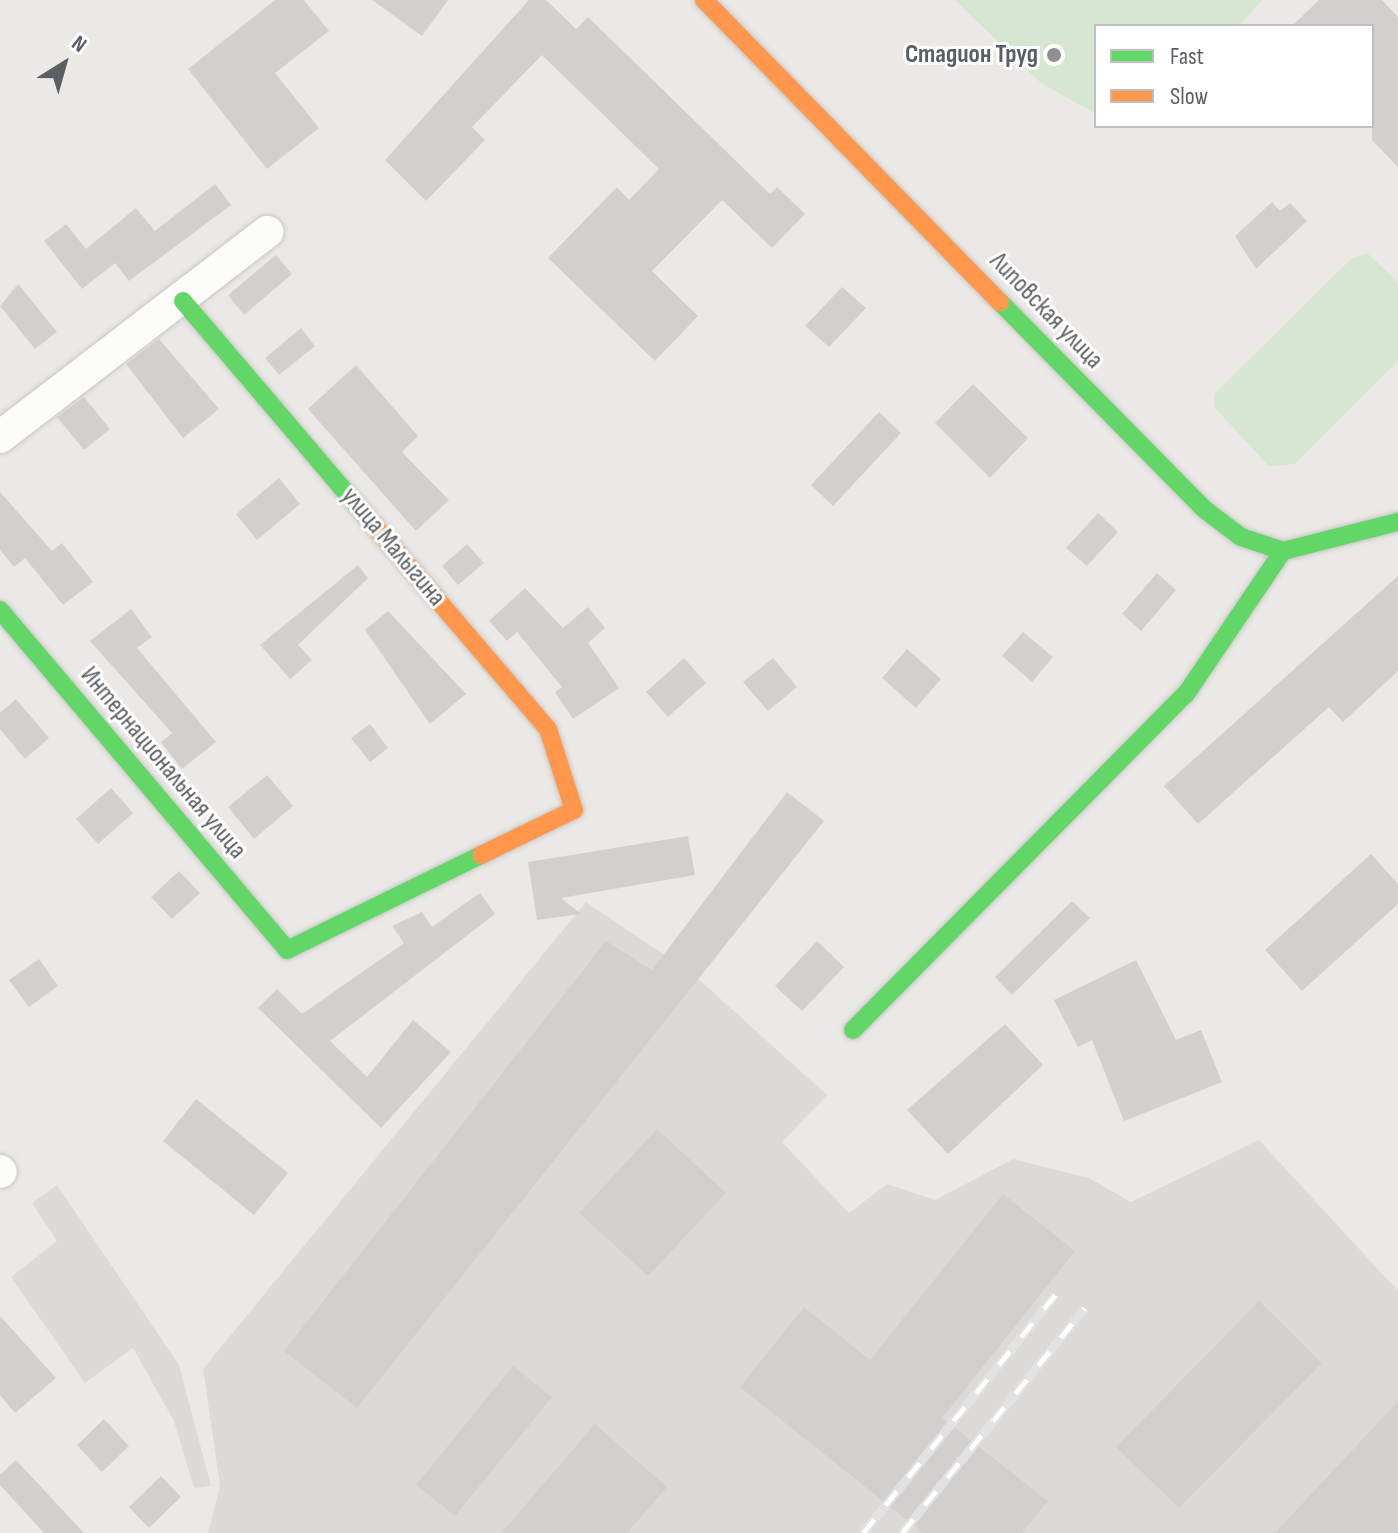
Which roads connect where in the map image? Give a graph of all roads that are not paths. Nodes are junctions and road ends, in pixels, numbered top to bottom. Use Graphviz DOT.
graph roads {
  1 [pos="704,0"];
  2 [pos="267,232"];
  3 [pos="183,301"];
  4 [pos="0,437"];
  5 [pos="1395,519"];
  6 [pos="1283,551"];
  7 [pos="0,610"];
  8 [pos="287,950"];
  9 [pos="853,1030"];
  1 -- 6 [label="street, Липовская улица"];
  2 -- 3 [label="street"];
  3 -- 4 [label="street"];
  3 -- 8 [label="street, улица Малыгина"];
  5 -- 6 [label="street"];
  6 -- 9 [label="street"];
  7 -- 8 [label="street, Интернациональная улица"];
}
